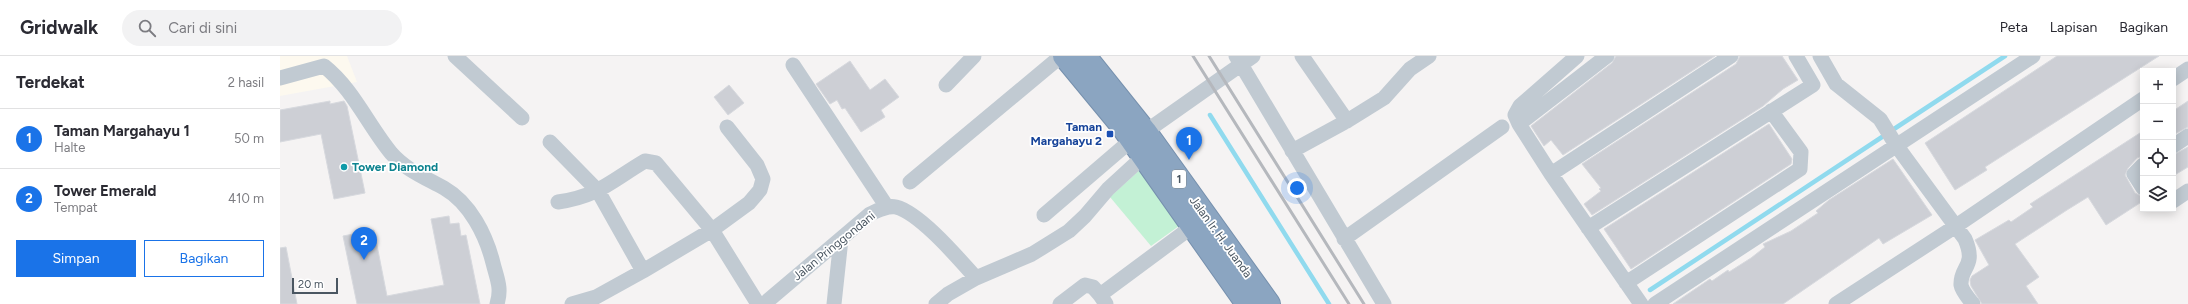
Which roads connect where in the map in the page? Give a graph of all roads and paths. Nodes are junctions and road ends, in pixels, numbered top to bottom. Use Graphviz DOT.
graph roads {
  1 [pos="456,56"];
  2 [pos="974,56"];
  3 [pos="1064,56"];
  4 [pos="1085,56"];
  5 [pos="1302,56"];
  6 [pos="1429,56"];
  7 [pos="1577,56"];
  8 [pos="1607,56"];
  9 [pos="1731,56"];
  10 [pos="1796,56"];
  11 [pos="1820,56"];
  12 [pos="2033,56"];
  13 [pos="1244,59"];
  14 [pos="793,65"];
  15 [pos="2188,69"];
  16 [pos="2176,77"];
  17 [pos="280,78"];
  18 [pos="946,86"];
  19 [pos="2140,102"];
  20 [pos="1771,111"];
  21 [pos="522,118"];
  22 [pos="1347,121"];
  23 [pos="1519,124"];
  24 [pos="1502,126"];
  25 [pos="727,127"];
  26 [pos="2188,136"];
  27 [pos="550,142"];
  28 [pos="1140,143"];
  29 [pos="2176,144"];
  30 [pos="1896,145"];
  31 [pos="1292,151"];
  32 [pos="2140,168"];
  33 [pos="1551,174"];
  34 [pos="910,182"];
  35 [pos="2140,183"];
  36 [pos="598,191"];
  37 [pos="2188,191"];
  38 [pos="2176,199"];
  39 [pos="558,202"];
  40 [pos="887,207"];
  41 [pos="1044,215"];
  42 [pos="1192,226"];
  43 [pos="1956,226"];
  44 [pos="1588,228"];
  45 [pos="712,230"];
  46 [pos="841,239"];
  47 [pos="1344,239"];
  48 [pos="643,271"];
  49 [pos="976,278"];
  50 [pos="1626,283"];
  51 [pos="950,299"];
  52 [pos="1103,299"];
  53 [pos="598,301"];
  54 [pos="497,304"];
  55 [pos="572,304"];
  56 [pos="758,304"];
  57 [pos="764,304"];
  58 [pos="834,304"];
  59 [pos="936,304"];
  60 [pos="1060,304"];
  61 [pos="1247,304"];
  62 [pos="1269,304"];
  63 [pos="1384,304"];
  64 [pos="1641,304"];
  65 [pos="1655,304"];
  66 [pos="1836,304"];
  67 [pos="1973,304"];
  1 -- 21 [label="street"];
  2 -- 18 [label="street"];
  3 -- 28 [label="highway, Jalan Ir. H. Juanda / 1"];
  3 -- 34 [label="street"];
  4 -- 28 [label="highway, Jalan Ir. H. Juanda / 1"];
  5 -- 22 [label="street"];
  6 -- 22 [label="street"];
  7 -- 23 [label="street"];
  8 -- 23 [label="street"];
  9 -- 33 [label="street"];
  10 -- 20 [label="street"];
  11 -- 30 [label="street"];
  12 -- 30 [label="street"];
  13 -- 28 [label="street"];
  13 -- 31 [label="street"];
  14 -- 40 [label="street"];
  15 -- 16 [label="street"];
  17 -- 54 [label="street"];
  19 -- 43 [label="street"];
  20 -- 44 [label="street"];
  20 -- 50 [label="street"];
  22 -- 31 [label="street"];
  23 -- 33 [label="street"];
  24 -- 47 [label="street"];
  25 -- 45 [label="street"];
  26 -- 29 [label="street"];
  27 -- 36 [label="street"];
  28 -- 41 [label="street"];
  28 -- 42 [label="highway, Jalan Ir. H. Juanda / 1"];
  28 -- 49 [label="street"];
  28 -- 62 [label="highway, Jalan Ir. H. Juanda / 1"];
  30 -- 43 [label="street"];
  30 -- 65 [label="street"];
  31 -- 47 [label="street"];
  32 -- 35 [label="street"];
  33 -- 44 [label="street"];
  36 -- 39 [label="street"];
  36 -- 45 [label="street"];
  36 -- 48 [label="street"];
  37 -- 38 [label="street"];
  40 -- 46 [label="street, Jalan Pringgondani"];
  40 -- 49 [label="street, Jalan Pringgondani"];
  42 -- 52 [label="street"];
  42 -- 61 [label="highway, Jalan Ir. H. Juanda / 1"];
  43 -- 66 [label="street"];
  43 -- 67 [label="street"];
  44 -- 50 [label="street"];
  45 -- 48 [label="street"];
  45 -- 56 [label="street"];
  46 -- 57 [label="street, Jalan Pringgondani"];
  46 -- 58 [label="street"];
  47 -- 63 [label="street"];
  48 -- 53 [label="street"];
  49 -- 51 [label="street"];
  50 -- 64 [label="street"];
  51 -- 59 [label="street"];
  52 -- 60 [label="street"];
  53 -- 55 [label="street"];
}
